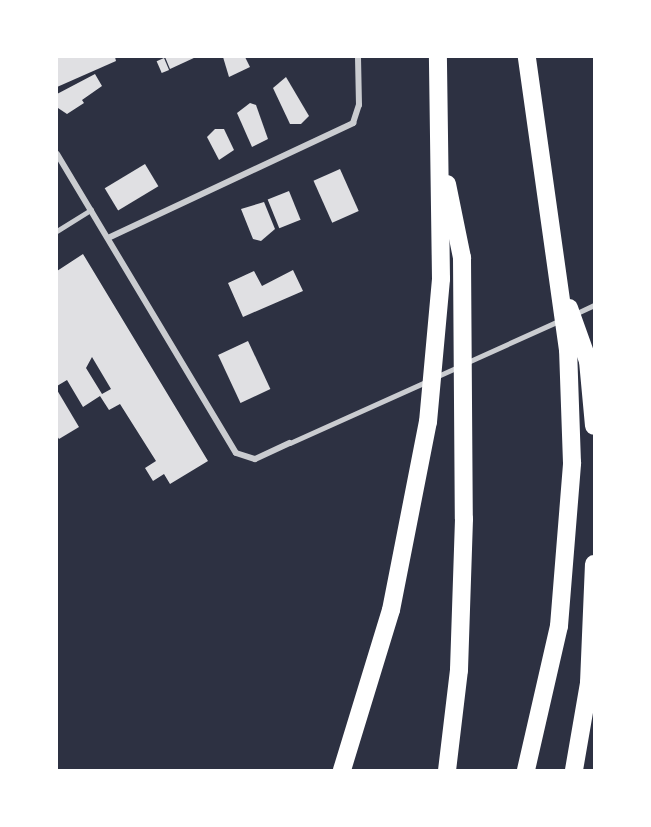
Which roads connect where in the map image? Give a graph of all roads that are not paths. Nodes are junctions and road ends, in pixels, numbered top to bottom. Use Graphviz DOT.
graph roads {
  1 [pos="358,57"];
  2 [pos="438,57"];
  3 [pos="527,57"];
  4 [pos="57,154"];
  5 [pos="441,171"];
  6 [pos="91,210"];
  7 [pos="57,231"];
  8 [pos="108,238"];
  9 [pos="594,305"];
  10 [pos="577,355"];
  11 [pos="594,426"];
  12 [pos="290,443"];
  13 [pos="594,564"];
  14 [pos="342,770"];
  15 [pos="447,770"];
  16 [pos="526,770"];
  17 [pos="574,770"];
  1 -- 8 [label="street"];
  2 -- 5 [label="highway"];
  3 -- 10 [label="highway"];
  4 -- 6 [label="street"];
  5 -- 14 [label="highway"];
  5 -- 15 [label="highway"];
  6 -- 7 [label="lane"];
  6 -- 8 [label="street"];
  8 -- 12 [label="street"];
  9 -- 12 [label="lane"];
  10 -- 11 [label="highway"];
  10 -- 16 [label="highway"];
  13 -- 17 [label="highway"];
}
